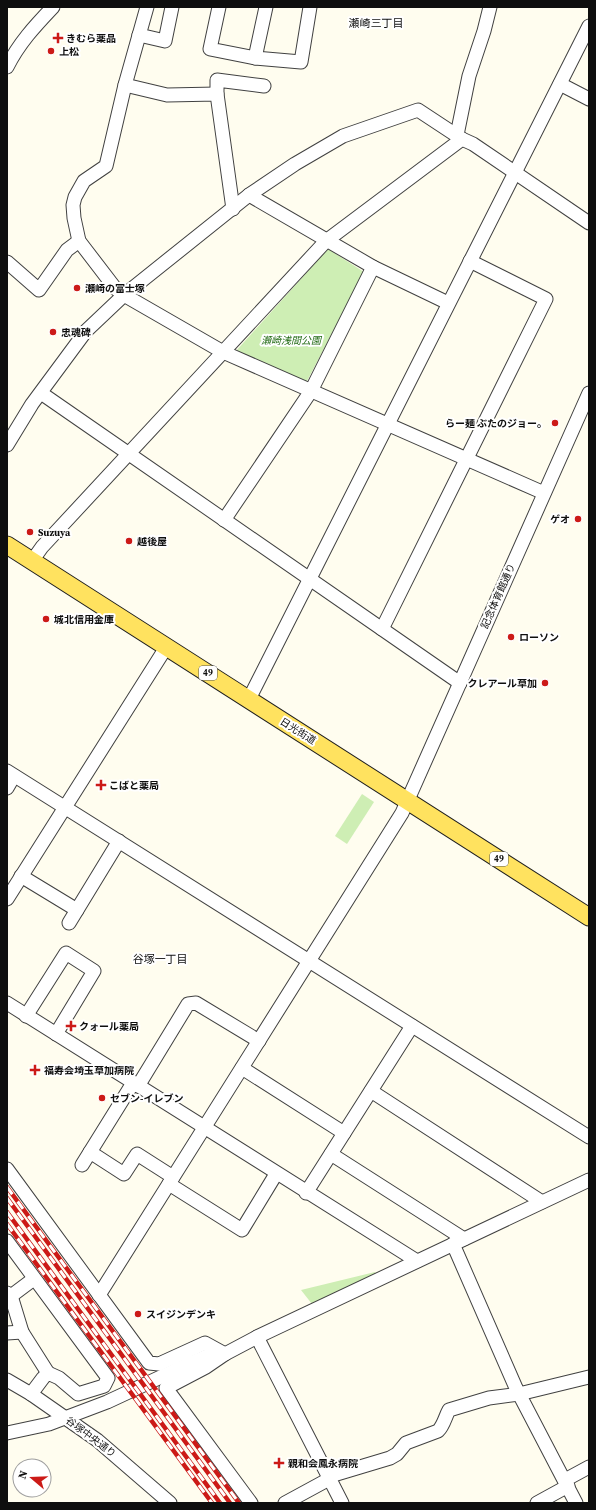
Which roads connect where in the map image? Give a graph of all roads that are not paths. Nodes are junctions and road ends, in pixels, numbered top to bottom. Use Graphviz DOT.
graph roads {
  1 [pos="53,7"];
  2 [pos="146,7"];
  3 [pos="172,7"];
  4 [pos="219,7"];
  5 [pos="266,7"];
  6 [pos="310,7"];
  7 [pos="490,7"];
  8 [pos="589,26"];
  9 [pos="139,35"];
  10 [pos="11,52"];
  11 [pos="255,58"];
  12 [pos="7,67"];
  13 [pos="560,84"];
  14 [pos="125,85"];
  15 [pos="264,86"];
  16 [pos="217,94"];
  17 [pos="589,99"];
  18 [pos="460,137"];
  19 [pos="515,172"];
  20 [pos="249,195"];
  21 [pos="233,209"];
  22 [pos="589,223"];
  23 [pos="79,241"];
  24 [pos="326,241"];
  25 [pos="470,261"];
  26 [pos="7,262"];
  27 [pos="373,267"];
  28 [pos="124,295"];
  29 [pos="448,303"];
  30 [pos="223,352"];
  31 [pos="311,391"];
  32 [pos="41,393"];
  33 [pos="589,393"];
  34 [pos="388,424"];
  35 [pos="7,445"];
  36 [pos="129,454"];
  37 [pos="467,459"];
  38 [pos="544,493"];
  39 [pos="224,520"];
  40 [pos="7,545"];
  41 [pos="32,561"];
  42 [pos="309,578"];
  43 [pos="382,629"];
  44 [pos="167,646"];
  45 [pos="460,683"];
  46 [pos="249,699"];
  47 [pos="11,774"];
  48 [pos="7,788"];
  49 [pos="408,801"];
  50 [pos="65,807"];
  51 [pos="119,841"];
  52 [pos="22,876"];
  53 [pos="7,899"];
  54 [pos="77,910"];
  55 [pos="588,916"];
  56 [pos="69,923"];
  57 [pos="310,961"];
  58 [pos="7,1004"];
  59 [pos="26,1016"];
  60 [pos="412,1026"];
  61 [pos="56,1034"];
  62 [pos="259,1041"];
  63 [pos="242,1068"];
  64 [pos="135,1085"];
  65 [pos="371,1091"];
  66 [pos="205,1128"];
  67 [pos="344,1133"];
  68 [pos="589,1137"];
  69 [pos="90,1152"];
  70 [pos="331,1154"];
  71 [pos="82,1165"];
  72 [pos="7,1169"];
  73 [pos="276,1174"];
  74 [pos="589,1180"];
  75 [pos="171,1181"];
  76 [pos="306,1193"];
  77 [pos="542,1202"];
  78 [pos="7,1241"];
  79 [pos="459,1241"];
  80 [pos="417,1261"];
  81 [pos="32,1281"];
  82 [pos="9,1295"];
  83 [pos="99,1296"];
  84 [pos="22,1332"];
  85 [pos="7,1334"];
  86 [pos="257,1338"];
  87 [pos="224,1354"];
  88 [pos="48,1373"];
  89 [pos="589,1377"];
  90 [pos="7,1380"];
  91 [pos="31,1394"];
  92 [pos="519,1394"];
  93 [pos="65,1417"];
  94 [pos="7,1433"];
  95 [pos="589,1467"];
  96 [pos="330,1477"];
  97 [pos="566,1483"];
  98 [pos="170,1503"];
  99 [pos="251,1503"];
  100 [pos="285,1503"];
  101 [pos="342,1503"];
  102 [pos="537,1503"];
  103 [pos="576,1503"];
  1 -- 10 [label="street"];
  2 -- 9 [label="street"];
  3 -- 9 [label="street"];
  4 -- 11 [label="street"];
  5 -- 11 [label="street"];
  6 -- 11 [label="street"];
  7 -- 18 [label="street"];
  8 -- 13 [label="street"];
  9 -- 14 [label="street"];
  10 -- 12 [label="street"];
  13 -- 17 [label="street"];
  13 -- 19 [label="street"];
  14 -- 16 [label="street"];
  14 -- 23 [label="street"];
  15 -- 16 [label="street"];
  16 -- 21 [label="street"];
  18 -- 19 [label="street"];
  18 -- 20 [label="street"];
  18 -- 24 [label="street"];
  19 -- 22 [label="street"];
  19 -- 25 [label="street"];
  20 -- 21 [label="street"];
  20 -- 24 [label="street"];
  21 -- 28 [label="street"];
  23 -- 26 [label="street"];
  23 -- 28 [label="street"];
  24 -- 27 [label="street"];
  24 -- 30 [label="street"];
  25 -- 29 [label="street"];
  25 -- 37 [label="street"];
  27 -- 29 [label="street"];
  27 -- 31 [label="street"];
  28 -- 30 [label="street"];
  28 -- 32 [label="street"];
  29 -- 34 [label="street"];
  30 -- 31 [label="street"];
  30 -- 36 [label="street"];
  31 -- 34 [label="street"];
  31 -- 39 [label="street"];
  32 -- 35 [label="street"];
  32 -- 36 [label="street"];
  33 -- 38 [label="street, 記念体育館通り"];
  34 -- 37 [label="street"];
  34 -- 42 [label="street"];
  36 -- 39 [label="street"];
  36 -- 41 [label="street"];
  37 -- 38 [label="street"];
  37 -- 43 [label="street"];
  38 -- 45 [label="street, 記念体育館通り"];
  39 -- 42 [label="street"];
  40 -- 41 [label="main road, 日光街道 / 49"];
  41 -- 44 [label="main road, 日光街道 / 49"];
  42 -- 43 [label="street"];
  42 -- 46 [label="street"];
  43 -- 45 [label="street"];
  44 -- 46 [label="main road, 日光街道 / 49"];
  44 -- 50 [label="street"];
  45 -- 49 [label="street, 記念体育館通り"];
  46 -- 49 [label="main road, 日光街道 / 49"];
  47 -- 48 [label="street"];
  47 -- 50 [label="street"];
  49 -- 55 [label="main road, 日光街道 / 49"];
  49 -- 57 [label="street, 記念体育館通り"];
  50 -- 51 [label="street"];
  50 -- 52 [label="street"];
  51 -- 54 [label="street"];
  51 -- 57 [label="street"];
  52 -- 53 [label="street"];
  52 -- 54 [label="street"];
  54 -- 56 [label="street"];
  57 -- 60 [label="street"];
  57 -- 62 [label="street, 記念体育館通り"];
  58 -- 59 [label="street"];
  59 -- 61 [label="street"];
  59 -- 61 [label="street"];
  60 -- 65 [label="street"];
  60 -- 68 [label="street"];
  61 -- 64 [label="street"];
  62 -- 63 [label="street, 記念体育館通り"];
  62 -- 64 [label="street"];
  63 -- 66 [label="street, 記念体育館通り"];
  63 -- 67 [label="street"];
  64 -- 66 [label="street"];
  64 -- 69 [label="street"];
  65 -- 67 [label="street"];
  65 -- 77 [label="street"];
  66 -- 73 [label="street"];
  66 -- 75 [label="street, 記念体育館通り"];
  67 -- 70 [label="street"];
  69 -- 71 [label="street"];
  69 -- 75 [label="street"];
  70 -- 76 [label="street"];
  70 -- 79 [label="street"];
  72 -- 83 [label="street"];
  73 -- 75 [label="street"];
  73 -- 76 [label="street"];
  74 -- 77 [label="street"];
  75 -- 83 [label="street, 記念体育館通り"];
  76 -- 80 [label="street"];
  77 -- 79 [label="street"];
  78 -- 88 [label="street"];
  79 -- 80 [label="street"];
  79 -- 92 [label="street"];
  80 -- 86 [label="street"];
  81 -- 82 [label="street"];
  82 -- 84 [label="street"];
  83 -- 87 [label="street"];
  84 -- 85 [label="street"];
  84 -- 88 [label="street"];
  86 -- 87 [label="street"];
  86 -- 96 [label="street"];
  87 -- 93 [label="street"];
  87 -- 99 [label="street"];
  88 -- 91 [label="street"];
  89 -- 92 [label="street"];
  90 -- 91 [label="street, 谷塚中央通り"];
  91 -- 93 [label="street, 谷塚中央通り"];
  92 -- 96 [label="street"];
  92 -- 97 [label="street"];
  93 -- 94 [label="street"];
  93 -- 98 [label="street, 谷塚中央通り"];
  95 -- 97 [label="street"];
  96 -- 100 [label="street"];
  96 -- 101 [label="street"];
  97 -- 102 [label="street"];
  97 -- 103 [label="street"];
}
